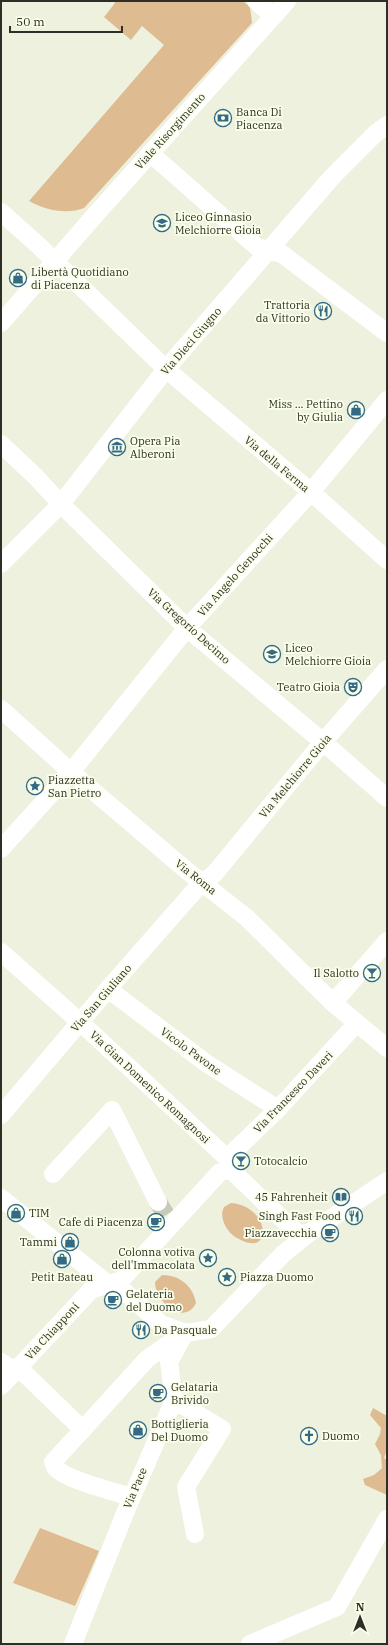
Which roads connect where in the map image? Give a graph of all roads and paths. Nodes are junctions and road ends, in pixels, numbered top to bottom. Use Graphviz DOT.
graph roads {
  1 [pos="256,1"];
  2 [pos="287,1"];
  3 [pos="274,16"];
  4 [pos="387,125"];
  5 [pos="150,154"];
  6 [pos="1,212"];
  7 [pos="269,251"];
  8 [pos="55,262"];
  9 [pos="1,323"];
  10 [pos="387,333"];
  11 [pos="166,369"];
  12 [pos="387,400"];
  13 [pos="1,444"];
  14 [pos="311,492"];
  15 [pos="61,504"];
  16 [pos="387,560"];
  17 [pos="1,564"];
  18 [pos="187,628"];
  19 [pos="387,669"];
  20 [pos="1,709"];
  21 [pos="323,742"];
  22 [pos="71,772"];
  23 [pos="387,798"];
  24 [pos="1,849"];
  25 [pos="203,883"];
  26 [pos="387,941"];
  27 [pos="1,952"];
  28 [pos="108,990"];
  29 [pos="333,1003"];
  30 [pos="80,1022"];
  31 [pos="357,1023"];
  32 [pos="387,1048"];
  33 [pos="278,1109"];
  34 [pos="1,1115"];
  35 [pos="228,1164"];
  36 [pos="53,1174"];
  37 [pos="387,1181"];
  38 [pos="1,1198"];
  39 [pos="166,1213"];
  40 [pos="309,1233"];
  41 [pos="108,1284"];
  42 [pos="184,1333"];
  43 [pos="11,1367"];
  44 [pos="1,1386"];
  45 [pos="174,1400"];
  46 [pos="83,1430"];
  47 [pos="132,1497"];
  48 [pos="387,1519"];
  49 [pos="195,1534"];
  50 [pos="73,1644"];
  51 [pos="250,1644"];
  1 -- 3 [label="street"];
  2 -- 3 [label="street, Viale Risorgimento"];
  3 -- 5 [label="street, Viale Risorgimento"];
  4 -- 7 [label="street, Via Dieci Giugno"];
  5 -- 7 [label="street"];
  5 -- 8 [label="street, Viale Risorgimento"];
  6 -- 8 [label="street, Via della Ferma"];
  7 -- 10 [label="street"];
  7 -- 11 [label="street, Via Dieci Giugno"];
  8 -- 9 [label="street, Viale Risorgimento"];
  8 -- 11 [label="street, Via della Ferma"];
  11 -- 14 [label="street, Via della Ferma"];
  11 -- 15 [label="street, Via Dieci Giugno"];
  12 -- 14 [label="street, Via Angelo Genocchi"];
  13 -- 15 [label="street, Via Gregorio Decimo"];
  14 -- 16 [label="street, Via della Ferma"];
  14 -- 18 [label="street, Via Angelo Genocchi"];
  15 -- 17 [label="street, Via Dieci Giugno"];
  15 -- 18 [label="street, Via Gregorio Decimo"];
  18 -- 21 [label="street, Via Gregorio Decimo"];
  18 -- 22 [label="street, Via Angelo Genocchi"];
  19 -- 21 [label="street, Via Melchiorre Gioia"];
  20 -- 22 [label="street, Via Roma"];
  21 -- 23 [label="street, Via Gregorio Decimo"];
  21 -- 25 [label="street, Via Melchiorre Gioia"];
  22 -- 24 [label="street, Via Angelo Genocchi"];
  22 -- 25 [label="street, Via Roma"];
  25 -- 28 [label="street, Via San Giuliano"];
  25 -- 29 [label="street, Via Roma"];
  26 -- 29 [label="street"];
  27 -- 30 [label="street, Via Gian Domenico Romagnosi"];
  28 -- 30 [label="street, Via San Giuliano"];
  28 -- 33 [label="street, Vicolo Pavone"];
  29 -- 31 [label="street, Via Roma"];
  30 -- 34 [label="street, Via San Giuliano"];
  30 -- 35 [label="street, Via Gian Domenico Romagnosi"];
  31 -- 32 [label="street, Via Roma"];
  31 -- 33 [label="street, Via Francesco Daveri"];
  33 -- 35 [label="street, Via Francesco Daveri"];
  35 -- 39 [label="street"];
  35 -- 40 [label="street"];
  36 -- 39 [label="street"];
  37 -- 40 [label="street"];
  38 -- 41 [label="street"];
  39 -- 41 [label="street"];
  40 -- 42 [label="street"];
  41 -- 42 [label="street"];
  41 -- 43 [label="street, Via Chiapponi"];
  42 -- 45 [label="street"];
  42 -- 46 [label="street"];
  43 -- 44 [label="street, Via Chiapponi"];
  43 -- 46 [label="street"];
  45 -- 47 [label="street, Via Pace"];
  45 -- 49 [label="street"];
  46 -- 47 [label="street"];
  47 -- 50 [label="street, Via Pace"];
  48 -- 51 [label="street"];
}
